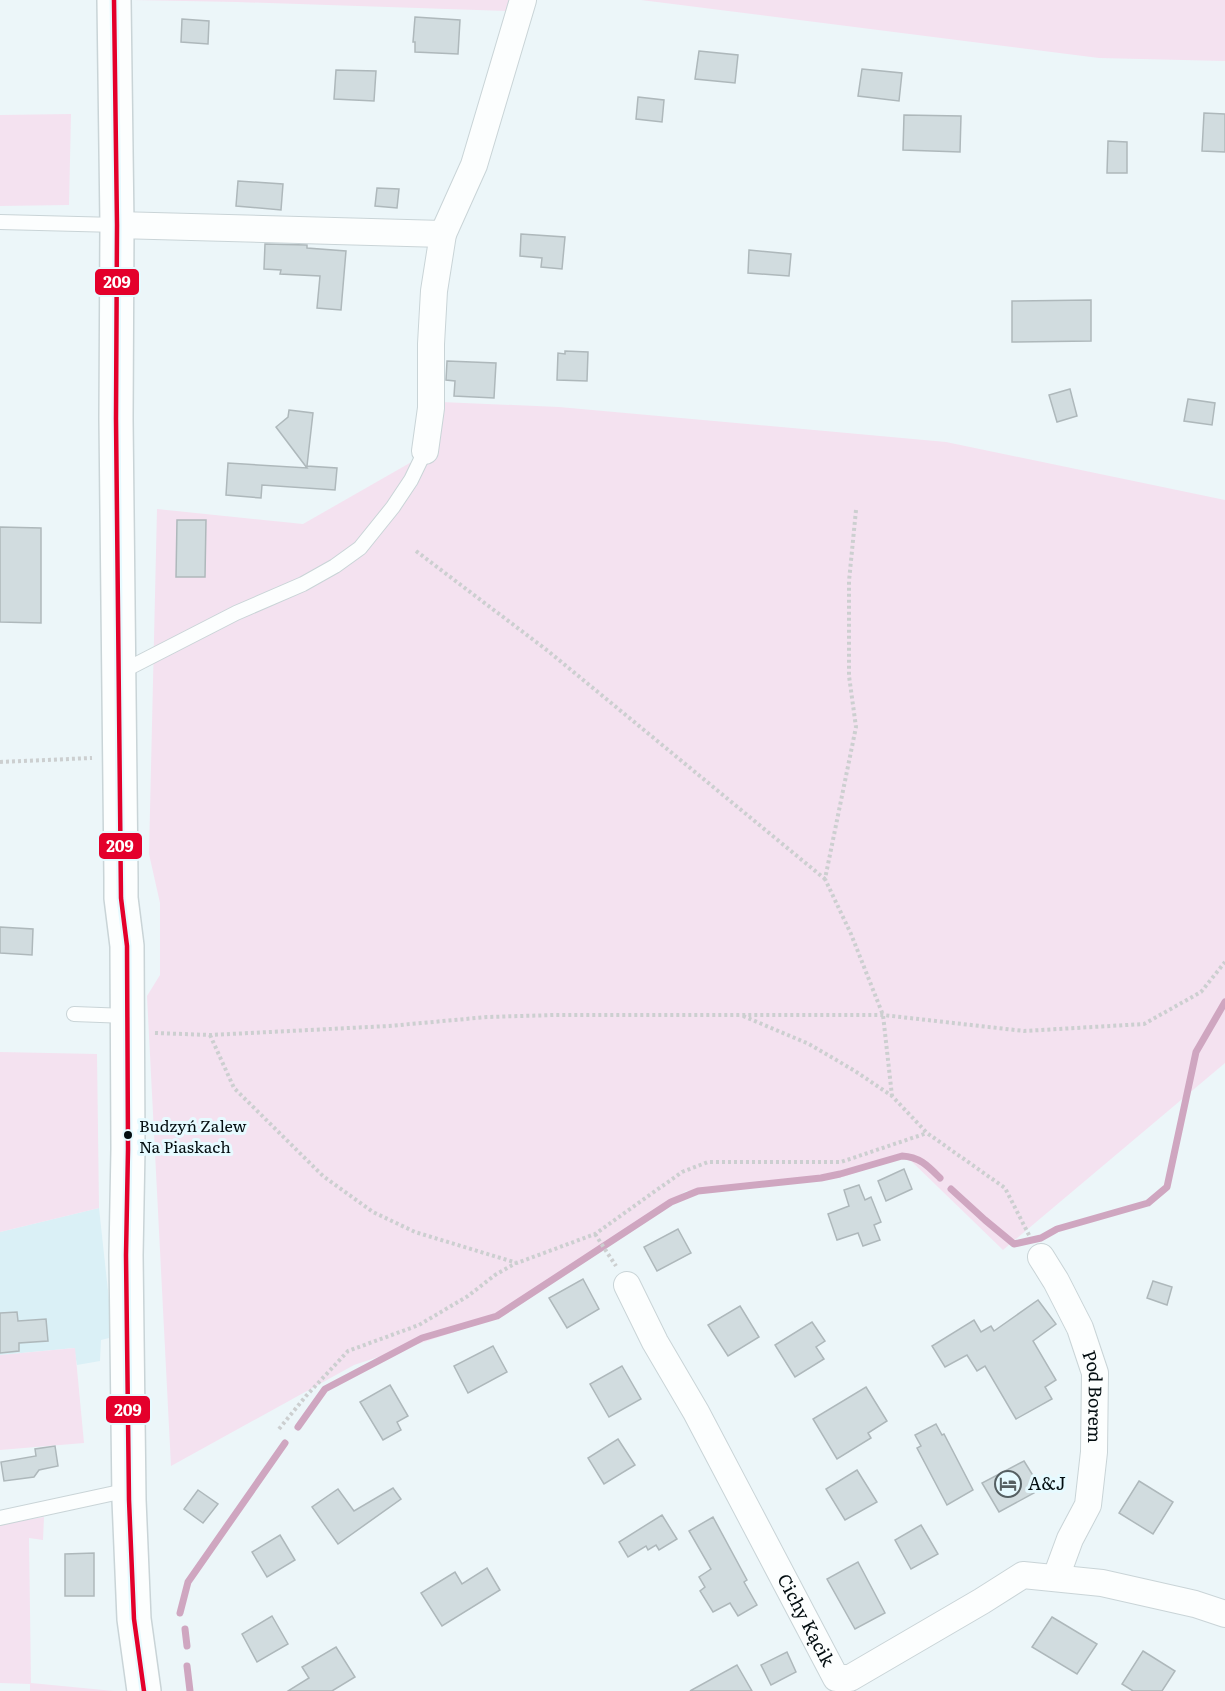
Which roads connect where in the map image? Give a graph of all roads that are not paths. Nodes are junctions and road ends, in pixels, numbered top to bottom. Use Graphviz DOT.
graph roads {
  1 [pos="114,0"];
  2 [pos="523,0"];
  3 [pos="0,222"];
  4 [pos="117,225"];
  5 [pos="443,234"];
  6 [pos="425,451"];
  7 [pos="119,673"];
  8 [pos="74,1014"];
  9 [pos="127,1024"];
  10 [pos="1036,1246"];
  11 [pos="627,1285"];
  12 [pos="129,1490"];
  13 [pos="0,1518"];
  14 [pos="1056,1577"];
  15 [pos="1225,1614"];
  16 [pos="144,1691"];
  1 -- 4 [label="main road"];
  2 -- 5 [label="street"];
  3 -- 4 [label="lane"];
  4 -- 5 [label="street"];
  4 -- 7 [label="main road"];
  5 -- 6 [label="street"];
  6 -- 7 [label="lane"];
  7 -- 9 [label="main road"];
  8 -- 9 [label="lane"];
  9 -- 12 [label="main road"];
  10 -- 14 [label="street, Pod Borem"];
  11 -- 14 [label="street, Cichy Kącik"];
  12 -- 13 [label="lane"];
  12 -- 16 [label="main road"];
  14 -- 15 [label="street, Cichy Kącik"];
}
